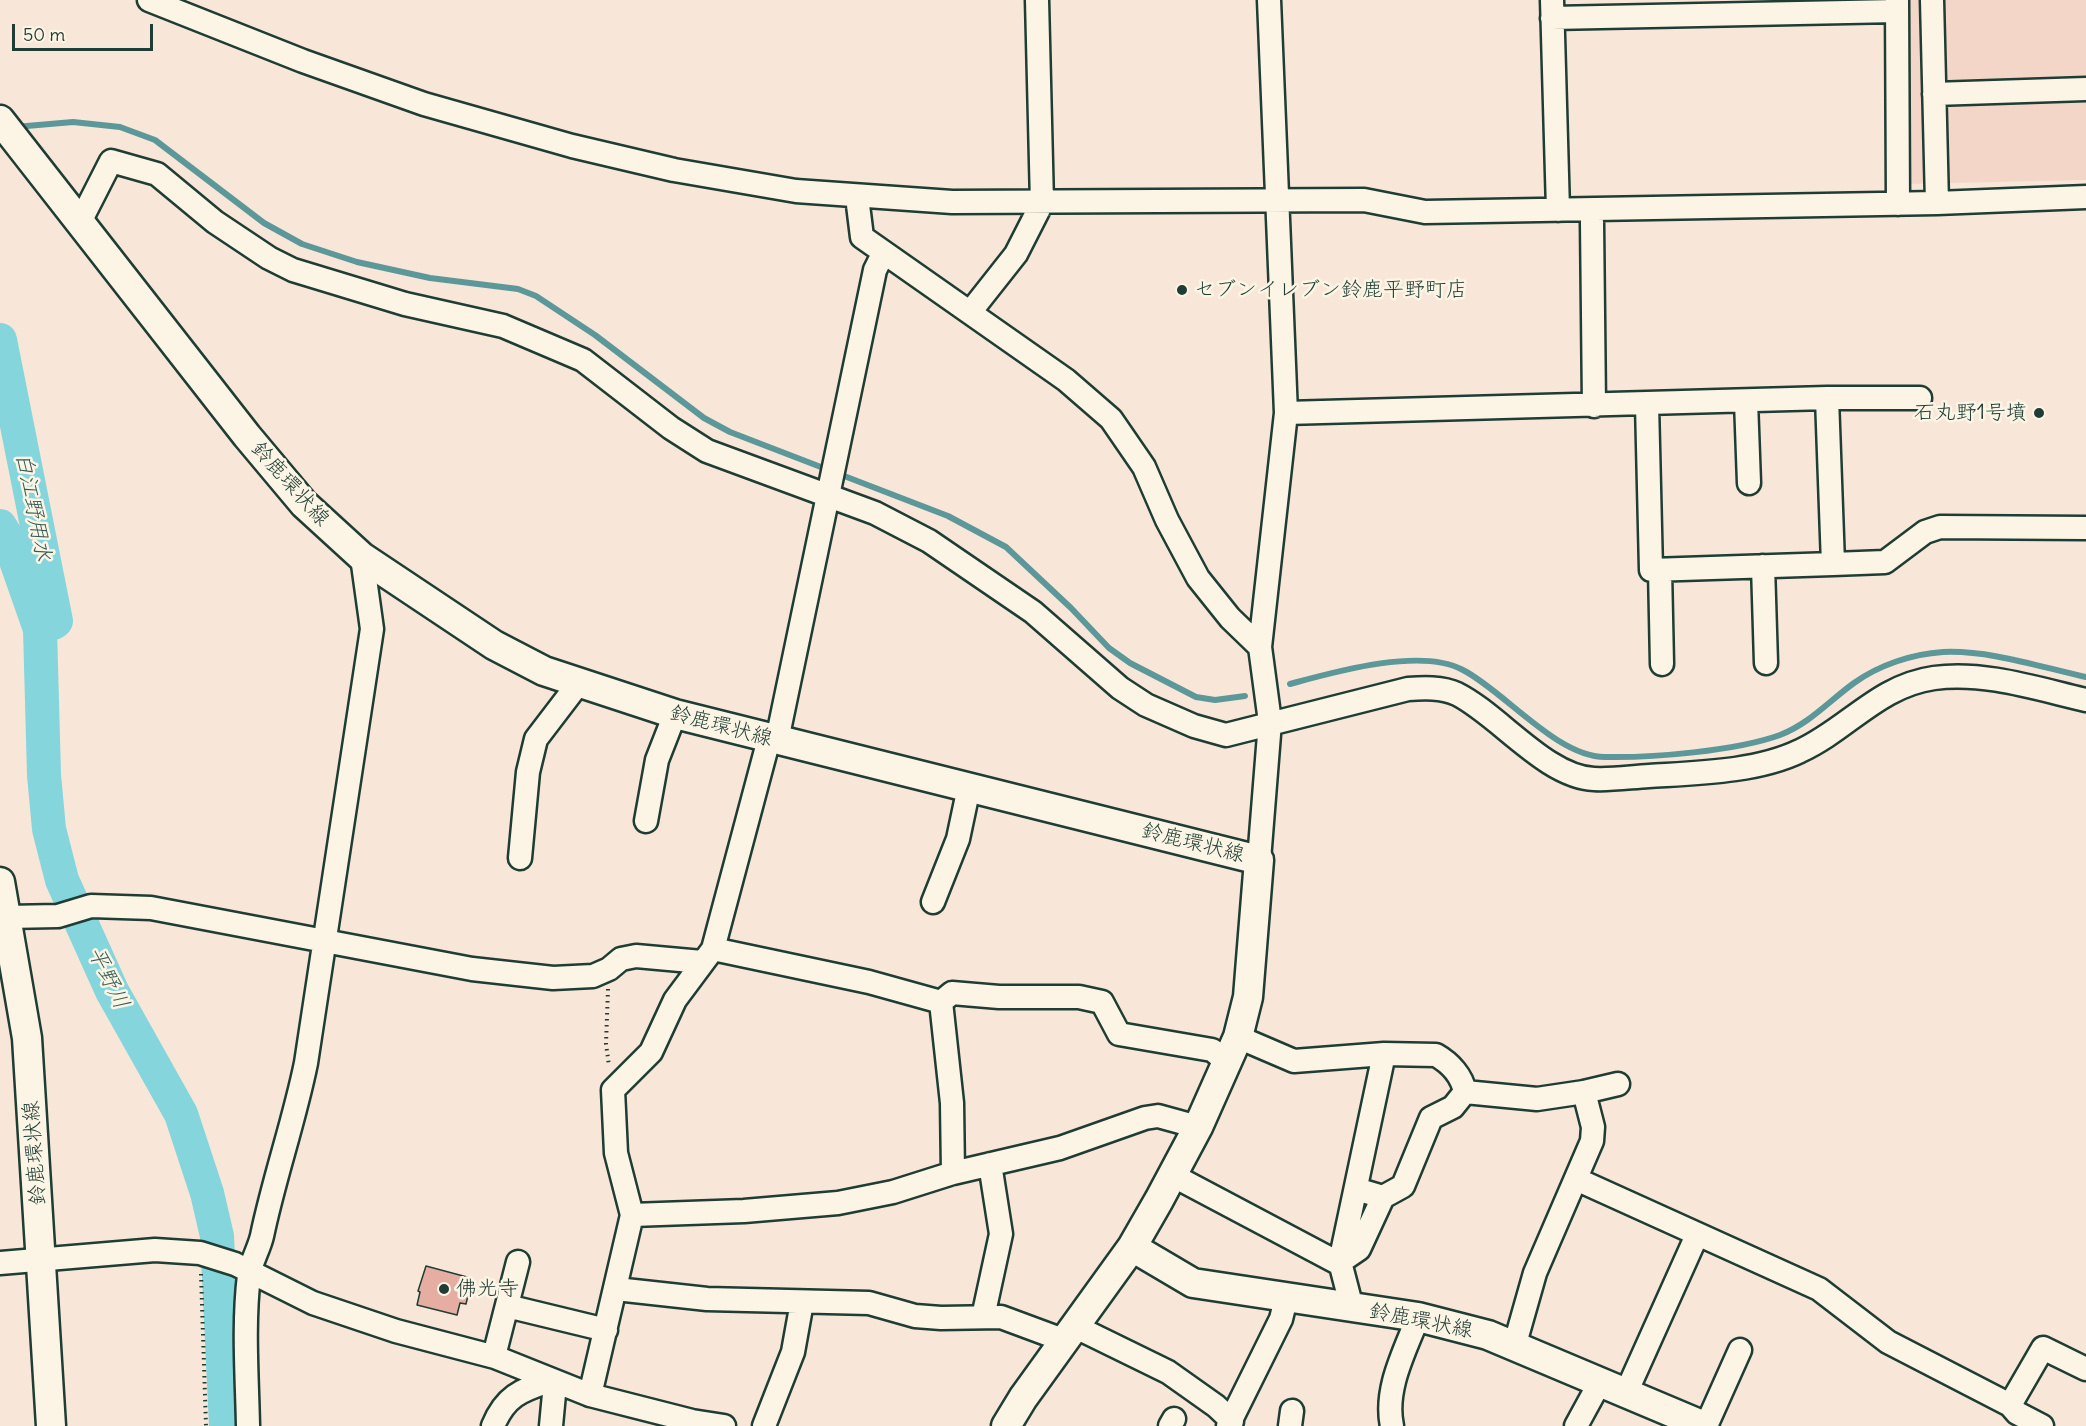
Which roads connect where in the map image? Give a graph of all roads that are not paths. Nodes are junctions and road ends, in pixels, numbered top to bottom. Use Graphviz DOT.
graph roads {
  1 [pos="149,0"];
  2 [pos="1037,0"];
  3 [pos="1269,0"];
  4 [pos="1932,0"];
  5 [pos="1897,6"];
  6 [pos="1552,9"];
  7 [pos="2086,89"];
  8 [pos="1934,94"];
  9 [pos="0,120"];
  10 [pos="856,197"];
  11 [pos="2086,197"];
  12 [pos="1278,201"];
  13 [pos="1042,203"];
  14 [pos="1937,203"];
  15 [pos="1898,204"];
  16 [pos="1558,210"];
  17 [pos="80,222"];
  18 [pos="1592,222"];
  19 [pos="884,254"];
  20 [pos="971,311"];
  21 [pos="1827,398"];
  22 [pos="1920,398"];
  23 [pos="1746,402"];
  24 [pos="1647,404"];
  25 [pos="1594,406"];
  26 [pos="1286,413"];
  27 [pos="1749,483"];
  28 [pos="830,492"];
  29 [pos="2086,528"];
  30 [pos="362,556"];
  31 [pos="1833,564"];
  32 [pos="1763,566"];
  33 [pos="1660,570"];
  34 [pos="1260,647"];
  35 [pos="1766,663"];
  36 [pos="1662,664"];
  37 [pos="578,684"];
  38 [pos="2086,700"];
  39 [pos="675,714"];
  40 [pos="1270,722"];
  41 [pos="773,739"];
  42 [pos="969,787"];
  43 [pos="646,821"];
  44 [pos="520,858"];
  45 [pos="1259,860"];
  46 [pos="0,882"];
  47 [pos="933,902"];
  48 [pos="7,917"];
  49 [pos="324,942"];
  50 [pos="707,955"];
  51 [pos="941,1002"];
  52 [pos="1232,1048"];
  53 [pos="1384,1054"];
  54 [pos="1618,1084"];
  55 [pos="1465,1092"];
  56 [pos="1584,1092"];
  57 [pos="1198,1127"];
  58 [pos="990,1164"];
  59 [pos="953,1173"];
  60 [pos="1172,1174"];
  61 [pos="1576,1179"];
  62 [pos="1356,1189"];
  63 [pos="1383,1197"];
  64 [pos="632,1215"];
  65 [pos="1697,1235"];
  66 [pos="1132,1247"];
  67 [pos="42,1261"];
  68 [pos="518,1262"];
  69 [pos="0,1263"];
  70 [pos="1340,1263"];
  71 [pos="242,1268"];
  72 [pos="616,1290"];
  73 [pos="1286,1299"];
  74 [pos="802,1302"];
  75 [pos="507,1306"];
  76 [pos="1352,1308"];
  77 [pos="983,1317"];
  78 [pos="1418,1317"];
  79 [pos="606,1330"];
  80 [pos="1069,1333"];
  81 [pos="1515,1347"];
  82 [pos="1740,1350"];
  83 [pos="494,1356"];
  84 [pos="2086,1369"];
  85 [pos="552,1380"];
  86 [pos="1613,1387"];
  87 [pos="590,1395"];
  88 [pos="2010,1405"];
  89 [pos="1230,1423"];
  90 [pos="51,1426"];
  91 [pos="248,1426"];
  92 [pos="493,1426"];
  93 [pos="550,1426"];
  94 [pos="724,1426"];
  95 [pos="764,1426"];
  96 [pos="1006,1426"];
  97 [pos="1392,1426"];
  98 [pos="1576,1426"];
  99 [pos="1705,1426"];
  100 [pos="2042,1426"];
  1 -- 10 [label="street"];
  2 -- 13 [label="street"];
  3 -- 12 [label="street"];
  4 -- 8 [label="street"];
  5 -- 6 [label="street"];
  5 -- 15 [label="street"];
  6 -- 16 [label="street"];
  7 -- 8 [label="street"];
  8 -- 14 [label="street"];
  9 -- 17 [label="main road, 鈴鹿環状線"];
  10 -- 13 [label="street"];
  10 -- 19 [label="street"];
  11 -- 14 [label="street"];
  12 -- 13 [label="street"];
  12 -- 16 [label="street"];
  12 -- 26 [label="street"];
  13 -- 20 [label="street"];
  14 -- 15 [label="street"];
  15 -- 16 [label="street"];
  17 -- 28 [label="street"];
  17 -- 30 [label="main road, 鈴鹿環状線"];
  18 -- 25 [label="street"];
  19 -- 20 [label="street"];
  19 -- 28 [label="street"];
  20 -- 34 [label="street"];
  21 -- 22 [label="street"];
  21 -- 23 [label="street"];
  21 -- 31 [label="street"];
  23 -- 24 [label="street"];
  23 -- 27 [label="street"];
  24 -- 25 [label="street"];
  24 -- 33 [label="street"];
  25 -- 26 [label="street"];
  26 -- 34 [label="street"];
  28 -- 40 [label="street"];
  28 -- 41 [label="street"];
  29 -- 31 [label="street"];
  30 -- 37 [label="main road, 鈴鹿環状線"];
  30 -- 49 [label="street"];
  31 -- 32 [label="street"];
  32 -- 33 [label="street"];
  32 -- 35 [label="street"];
  33 -- 36 [label="street"];
  34 -- 40 [label="street"];
  37 -- 39 [label="main road, 鈴鹿環状線"];
  37 -- 44 [label="street"];
  38 -- 40 [label="street"];
  39 -- 41 [label="main road, 鈴鹿環状線"];
  39 -- 43 [label="street"];
  40 -- 45 [label="street"];
  41 -- 42 [label="main road, 鈴鹿環状線"];
  41 -- 50 [label="street"];
  42 -- 45 [label="main road, 鈴鹿環状線"];
  42 -- 47 [label="street"];
  45 -- 52 [label="main road, 鈴鹿環状線"];
  46 -- 48 [label="main road, 鈴鹿環状線"];
  48 -- 49 [label="street"];
  48 -- 67 [label="main road, 鈴鹿環状線"];
  49 -- 50 [label="street"];
  49 -- 71 [label="street"];
  50 -- 51 [label="street"];
  50 -- 64 [label="street"];
  51 -- 52 [label="street"];
  51 -- 59 [label="street"];
  52 -- 53 [label="street"];
  52 -- 57 [label="main road, 鈴鹿環状線"];
  53 -- 55 [label="street"];
  53 -- 62 [label="street"];
  54 -- 56 [label="street"];
  55 -- 56 [label="street"];
  55 -- 63 [label="street"];
  56 -- 61 [label="street"];
  57 -- 58 [label="street"];
  57 -- 60 [label="main road, 鈴鹿環状線"];
  58 -- 59 [label="street"];
  58 -- 77 [label="street"];
  59 -- 64 [label="street"];
  60 -- 66 [label="main road, 鈴鹿環状線"];
  60 -- 70 [label="street"];
  61 -- 65 [label="street"];
  61 -- 81 [label="street"];
  62 -- 63 [label="street"];
  62 -- 70 [label="street"];
  63 -- 70 [label="street"];
  64 -- 72 [label="street"];
  65 -- 86 [label="street"];
  65 -- 88 [label="street"];
  66 -- 73 [label="main road, 鈴鹿環状線"];
  66 -- 80 [label="main road, 鈴鹿環状線"];
  67 -- 69 [label="street"];
  67 -- 71 [label="street"];
  67 -- 90 [label="main road, 鈴鹿環状線"];
  68 -- 75 [label="street"];
  70 -- 76 [label="street"];
  71 -- 83 [label="street"];
  71 -- 91 [label="street"];
  72 -- 74 [label="street"];
  72 -- 79 [label="street"];
  73 -- 76 [label="main road, 鈴鹿環状線"];
  73 -- 89 [label="street"];
  74 -- 77 [label="street"];
  74 -- 95 [label="street"];
  75 -- 79 [label="street"];
  75 -- 83 [label="street"];
  76 -- 78 [label="main road, 鈴鹿環状線"];
  77 -- 80 [label="street"];
  78 -- 81 [label="main road, 鈴鹿環状線"];
  78 -- 97 [label="street"];
  79 -- 87 [label="street"];
  80 -- 89 [label="street"];
  80 -- 96 [label="main road, 鈴鹿環状線"];
  81 -- 86 [label="main road, 鈴鹿環状線"];
  82 -- 99 [label="street"];
  83 -- 85 [label="street"];
  84 -- 88 [label="street"];
  85 -- 87 [label="street"];
  85 -- 92 [label="street"];
  85 -- 93 [label="street"];
  86 -- 98 [label="street"];
  86 -- 99 [label="main road, 鈴鹿環状線"];
  87 -- 94 [label="street"];
  88 -- 100 [label="street"];
}
